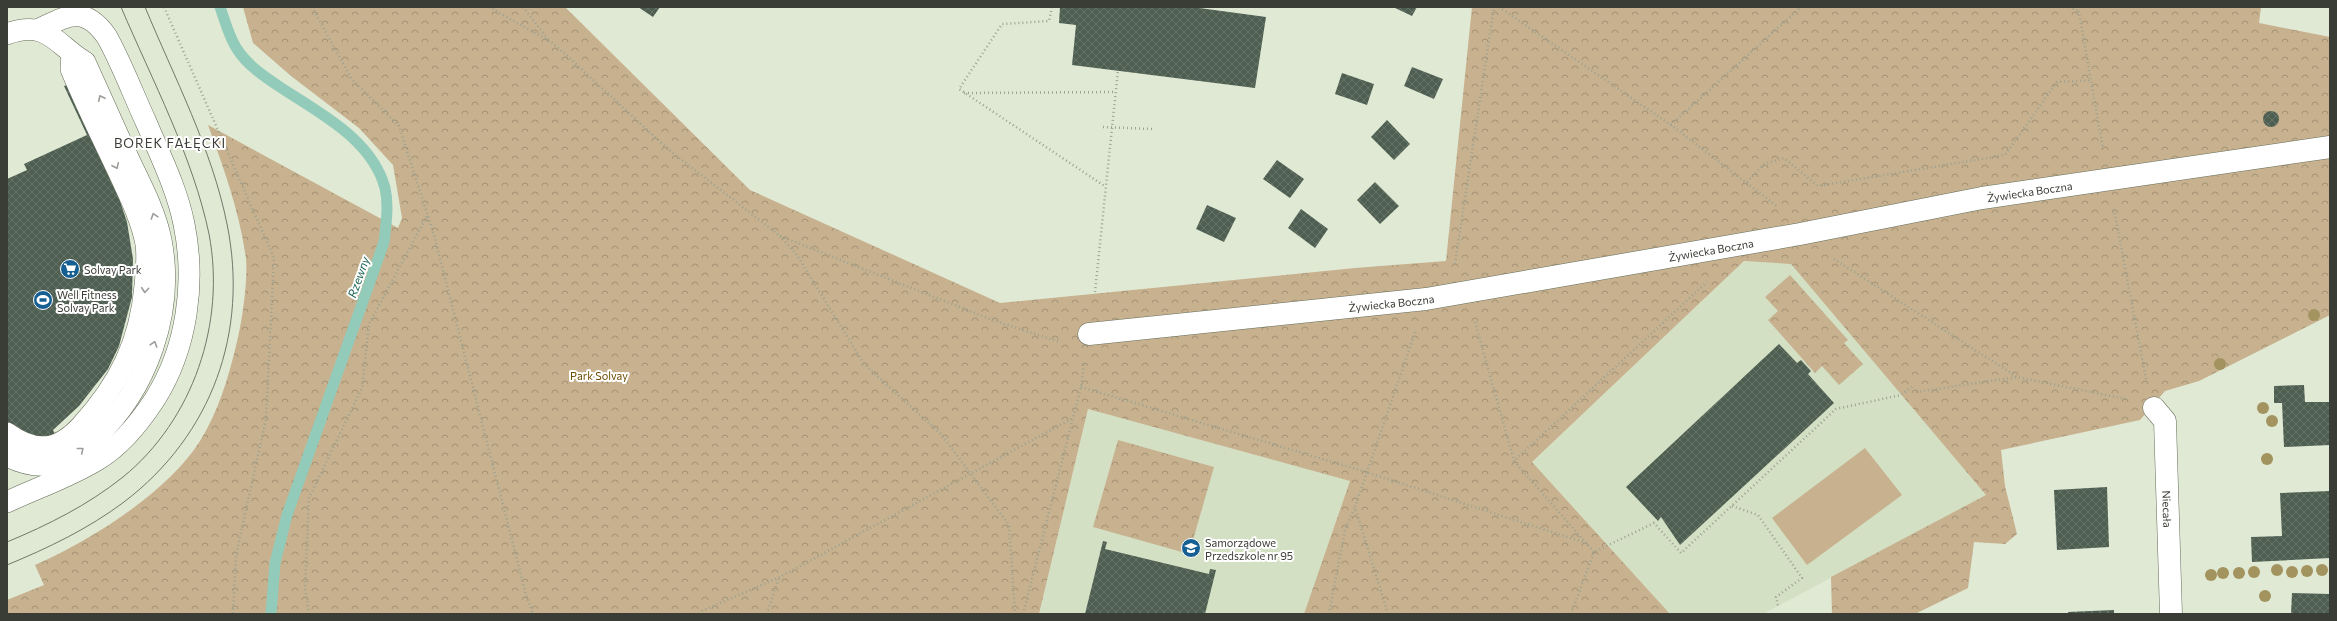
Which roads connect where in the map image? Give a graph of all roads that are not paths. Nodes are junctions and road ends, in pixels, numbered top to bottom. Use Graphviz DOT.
graph roads {
  1 [pos="37,30"];
  2 [pos="7,34"];
  3 [pos="83,77"];
  4 [pos="2330,147"];
  5 [pos="1089,334"];
  6 [pos="2152,403"];
  7 [pos="7,433"];
  8 [pos="13,459"];
  9 [pos="7,502"];
  10 [pos="2171,614"];
  1 -- 2 [label="lane"];
  1 -- 3 [label="lane"];
  1 -- 9 [label="lane"];
  3 -- 7 [label="lane, one-way"];
  8 -- 3 [label="lane, one-way"];
  4 -- 5 [label="street, Żywiecka Boczna"];
  6 -- 10 [label="street, Niecała"];
}
